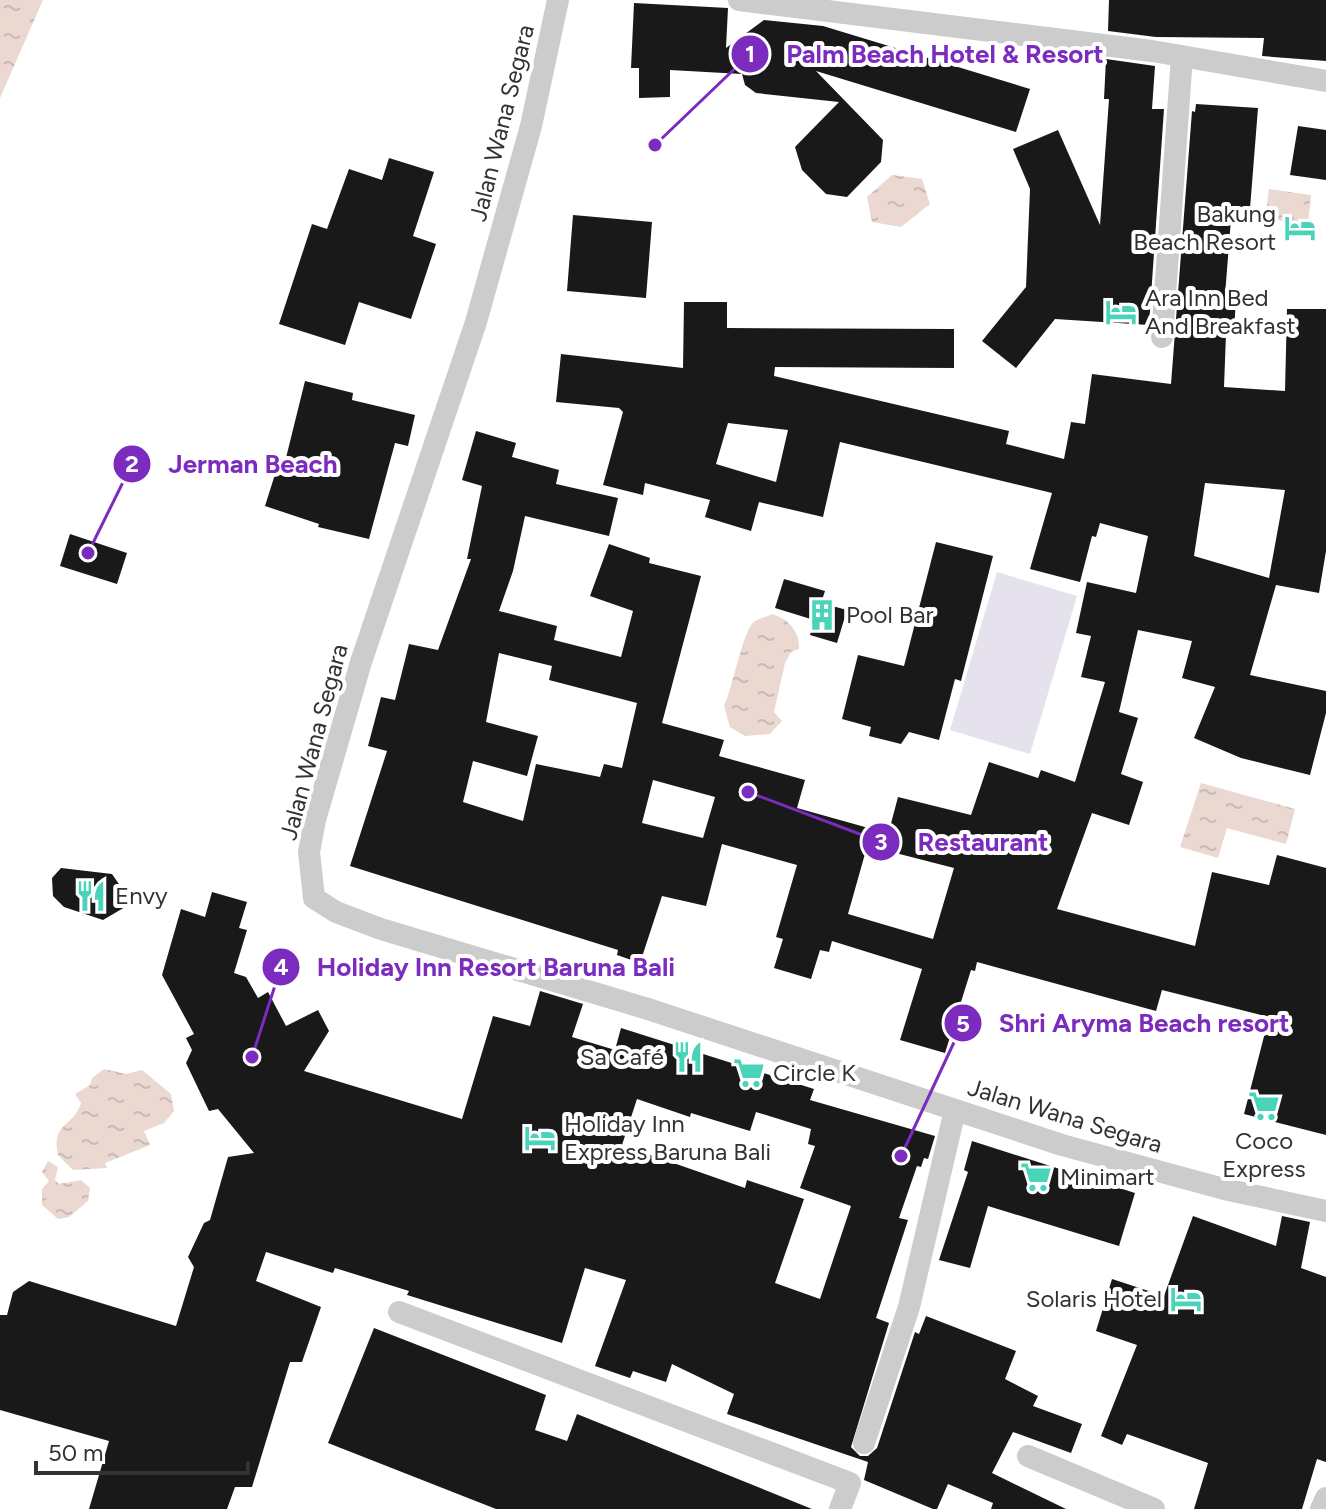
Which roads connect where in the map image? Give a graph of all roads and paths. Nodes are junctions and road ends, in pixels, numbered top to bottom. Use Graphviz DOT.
graph roads {
  1 [pos="558,0"];
  2 [pos="739,0"];
  3 [pos="1182,56"];
  4 [pos="1326,81"];
  5 [pos="1162,337"];
  6 [pos="955,1110"];
  7 [pos="1326,1211"];
  8 [pos="399,1312"];
  9 [pos="864,1443"];
  10 [pos="1028,1456"];
  11 [pos="1326,1498"];
  12 [pos="840,1509"];
  13 [pos="1154,1509"];
  14 [pos="1321,1509"];
  1 -- 6 [label="street, Jalan Wana Segara"];
  2 -- 3 [label="street"];
  3 -- 4 [label="street"];
  3 -- 5 [label="street"];
  6 -- 7 [label="street, Jalan Wana Segara"];
  6 -- 9 [label="street"];
  8 -- 12 [label="street"];
  10 -- 13 [label="street"];
  11 -- 14 [label="street"];
}
